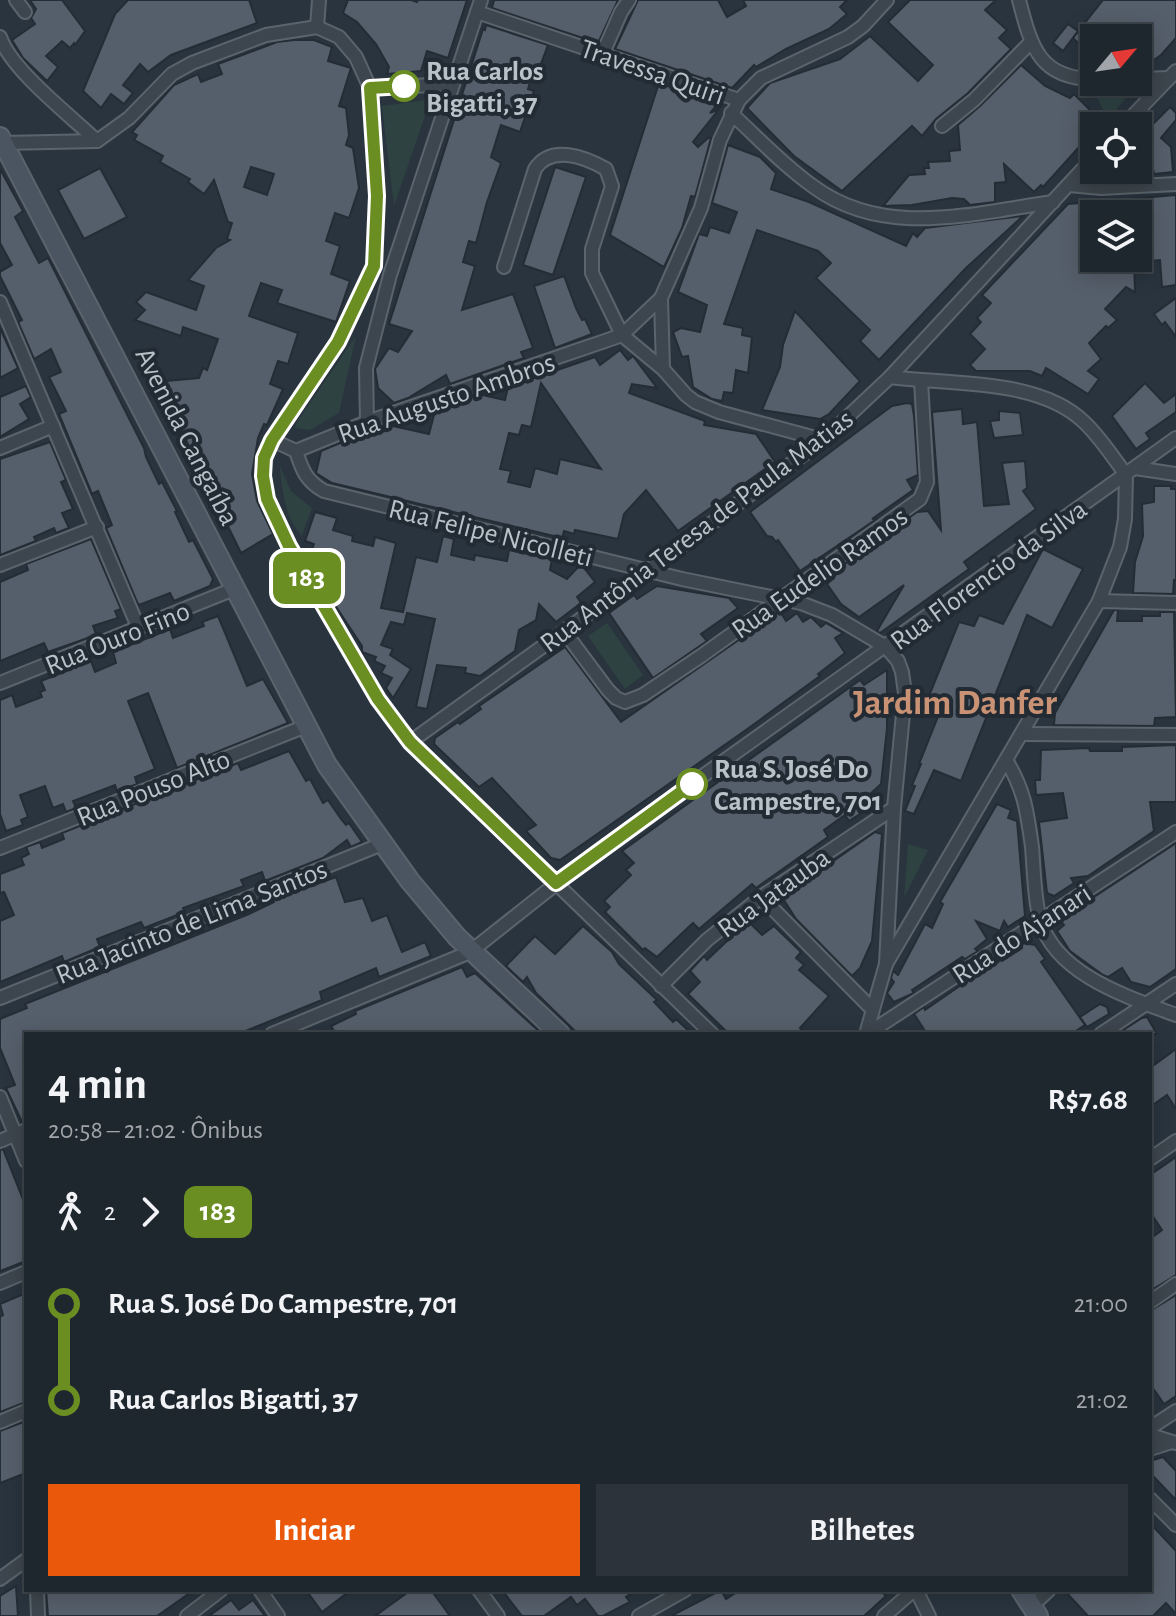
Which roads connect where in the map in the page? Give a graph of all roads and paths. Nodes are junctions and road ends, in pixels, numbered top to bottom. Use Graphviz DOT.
graph roads {
  1 [pos="16,0"];
  2 [pos="319,0"];
  3 [pos="629,0"];
  4 [pos="1019,0"];
  5 [pos="883,2"];
  6 [pos="479,6"];
  7 [pos="25,12"];
  8 [pos="317,27"];
  9 [pos="1,40"];
  10 [pos="1031,42"];
  11 [pos="603,53"];
  12 [pos="1172,75"];
  13 [pos="1152,77"];
  14 [pos="1080,78"];
  15 [pos="453,84"];
  16 [pos="370,88"];
  17 [pos="739,100"];
  18 [pos="1136,112"];
  19 [pos="731,113"];
  20 [pos="942,126"];
  21 [pos="2,140"];
  22 [pos="97,141"];
  23 [pos="1080,173"];
  24 [pos="1176,184"];
  25 [pos="1069,185"];
  26 [pos="1053,202"];
  27 [pos="374,266"];
  28 [pos="504,267"];
  29 [pos="390,275"];
  30 [pos="661,298"];
  31 [pos="0,302"];
  32 [pos="622,335"];
  33 [pos="663,369"];
  34 [pos="890,377"];
  35 [pos="921,381"];
  36 [pos="367,422"];
  37 [pos="53,426"];
  38 [pos="1176,438"];
  39 [pos="272,440"];
  40 [pos="823,440"];
  41 [pos="0,448"];
  42 [pos="296,451"];
  43 [pos="1131,472"];
  44 [pos="1176,474"];
  45 [pos="97,527"];
  46 [pos="0,565"];
  47 [pos="649,570"];
  48 [pos="234,589"];
  49 [pos="782,598"];
  50 [pos="1099,601"];
  51 [pos="1176,603"];
  52 [pos="139,629"];
  53 [pos="564,631"];
  54 [pos="886,647"];
  55 [pos="0,683"];
  56 [pos="306,726"];
  57 [pos="1023,734"];
  58 [pos="1176,735"];
  59 [pos="410,742"];
  60 [pos="1006,760"];
  61 [pos="894,808"];
  62 [pos="1176,832"];
  63 [pos="382,844"];
  64 [pos="0,848"];
  65 [pos="556,883"];
  66 [pos="761,897"];
  67 [pos="1040,920"];
  68 [pos="470,952"];
  69 [pos="886,964"];
  70 [pos="1176,984"];
  71 [pos="661,986"];
  72 [pos="0,998"];
  73 [pos="1146,1004"];
  74 [pos="872,1009"];
  75 [pos="1176,1015"];
  76 [pos="277,1032"];
  77 [pos="558,1032"];
  78 [pos="710,1032"];
  79 [pos="866,1032"];
  80 [pos="869,1032"];
  81 [pos="1104,1032"];
  82 [pos="0,1097"];
  83 [pos="21,1132"];
  84 [pos="0,1141"];
  85 [pos="1176,1141"];
  86 [pos="1152,1158"];
  87 [pos="24,1273"];
  88 [pos="0,1283"];
  89 [pos="1176,1284"];
  90 [pos="1152,1301"];
  91 [pos="1176,1411"];
  92 [pos="24,1412"];
  93 [pos="0,1422"];
  94 [pos="1152,1427"];
  95 [pos="1152,1436"];
  96 [pos="1174,1442"];
  97 [pos="1152,1448"];
  98 [pos="1152,1501"];
  99 [pos="1176,1525"];
  100 [pos="24,1561"];
  101 [pos="0,1579"];
  102 [pos="37,1592"];
  103 [pos="218,1592"];
  104 [pos="261,1592"];
  105 [pos="480,1592"];
  106 [pos="681,1592"];
  107 [pos="913,1592"];
  108 [pos="916,1592"];
  109 [pos="1046,1592"];
  110 [pos="1030,1604"];
  111 [pos="38,1616"];
  112 [pos="187,1616"];
  113 [pos="278,1616"];
  114 [pos="498,1616"];
  115 [pos="639,1616"];
  116 [pos="884,1616"];
  117 [pos="929,1616"];
  1 -- 7 [label="street"];
  2 -- 8 [label="street"];
  3 -- 11 [label="street"];
  4 -- 10 [label="street"];
  5 -- 17 [label="street"];
  6 -- 11 [label="street, Travessa Quiri"];
  6 -- 15 [label="street"];
  8 -- 16 [label="street"];
  8 -- 22 [label="street"];
  9 -- 22 [label="street"];
  10 -- 14 [label="street"];
  10 -- 20 [label="street"];
  11 -- 17 [label="street, Travessa Quiri"];
  12 -- 13 [label="street"];
  12 -- 18 [label="street"];
  15 -- 16 [label="street"];
  15 -- 29 [label="street"];
  16 -- 27 [label="street"];
  17 -- 19 [label="street"];
  19 -- 26 [label="street"];
  19 -- 30 [label="street"];
  21 -- 22 [label="street"];
  21 -- 48 [label="main road, Avenida Cangaíba"];
  23 -- 25 [label="street, Rua Antônia Teresa de Paula Matias"];
  24 -- 25 [label="street"];
  25 -- 26 [label="street, Rua Antônia Teresa de Paula Matias"];
  26 -- 34 [label="street, Rua Antônia Teresa de Paula Matias"];
  27 -- 29 [label="street"];
  27 -- 39 [label="street"];
  28 -- 32 [label="street"];
  29 -- 36 [label="street"];
  30 -- 32 [label="street, Rua Augusto Ambros"];
  30 -- 33 [label="street"];
  31 -- 37 [label="street"];
  32 -- 33 [label="street"];
  32 -- 36 [label="street, Rua Augusto Ambros"];
  33 -- 40 [label="street"];
  34 -- 35 [label="street"];
  34 -- 40 [label="street, Rua Antônia Teresa de Paula Matias"];
  35 -- 43 [label="street"];
  35 -- 49 [label="street, Rua Eudelio Ramos"];
  36 -- 42 [label="street, Rua Augusto Ambros"];
  37 -- 41 [label="street"];
  37 -- 45 [label="street"];
  38 -- 43 [label="street, Rua Florencio da Silva"];
  39 -- 42 [label="street"];
  39 -- 59 [label="street"];
  40 -- 47 [label="street, Rua Antônia Teresa de Paula Matias"];
  42 -- 47 [label="street, Rua Felipe Nicolleti"];
  43 -- 44 [label="street"];
  43 -- 50 [label="street"];
  43 -- 54 [label="street, Rua Florencio da Silva"];
  45 -- 46 [label="street"];
  45 -- 52 [label="street"];
  47 -- 49 [label="street, Rua Felipe Nicolleti"];
  47 -- 53 [label="street, Rua Antônia Teresa de Paula Matias"];
  48 -- 52 [label="street, Rua Ouro Fino"];
  48 -- 56 [label="main road, Avenida Cangaíba"];
  49 -- 53 [label="street, Rua Eudelio Ramos"];
  49 -- 54 [label="street, Rua Felipe Nicolleti"];
  50 -- 51 [label="street"];
  50 -- 57 [label="street"];
  52 -- 55 [label="street, Rua Ouro Fino"];
  53 -- 59 [label="street, Rua Antônia Teresa de Paula Matias"];
  54 -- 61 [label="street"];
  54 -- 65 [label="street, Rua Florencio da Silva"];
  56 -- 63 [label="main road, Avenida Cangaíba"];
  56 -- 64 [label="street, Rua Pouso Alto"];
  57 -- 58 [label="street"];
  57 -- 60 [label="street"];
  59 -- 65 [label="street"];
  60 -- 67 [label="street"];
  60 -- 69 [label="street"];
  61 -- 66 [label="street, Rua Jatauba"];
  61 -- 69 [label="street"];
  62 -- 67 [label="street, Rua do Ajanari"];
  63 -- 68 [label="main road, Avenida Cangaíba"];
  63 -- 72 [label="street, Rua Jacinto de Lima Santos"];
  65 -- 68 [label="street, Rua Florencio da Silva"];
  65 -- 71 [label="street"];
  66 -- 71 [label="street, Rua Jatauba"];
  66 -- 74 [label="street"];
  67 -- 73 [label="street"];
  67 -- 80 [label="street, Rua do Ajanari"];
  68 -- 76 [label="street, Rua Florencio da Silva"];
  68 -- 77 [label="main road, Avenida Cangaíba"];
  69 -- 74 [label="street"];
  70 -- 73 [label="street"];
  71 -- 78 [label="street"];
  73 -- 75 [label="street"];
  73 -- 81 [label="street"];
  74 -- 79 [label="street"];
  82 -- 83 [label="street"];
  83 -- 84 [label="street"];
  85 -- 86 [label="street"];
  87 -- 88 [label="street"];
  89 -- 90 [label="street"];
  91 -- 94 [label="street"];
  92 -- 93 [label="street"];
  95 -- 96 [label="street"];
  96 -- 97 [label="street"];
  98 -- 99 [label="street"];
  100 -- 101 [label="street"];
  102 -- 111 [label="street"];
  103 -- 112 [label="street"];
  104 -- 113 [label="street"];
  105 -- 114 [label="street"];
  106 -- 115 [label="street"];
  107 -- 116 [label="street"];
  108 -- 117 [label="street"];
  109 -- 110 [label="street"];
}
